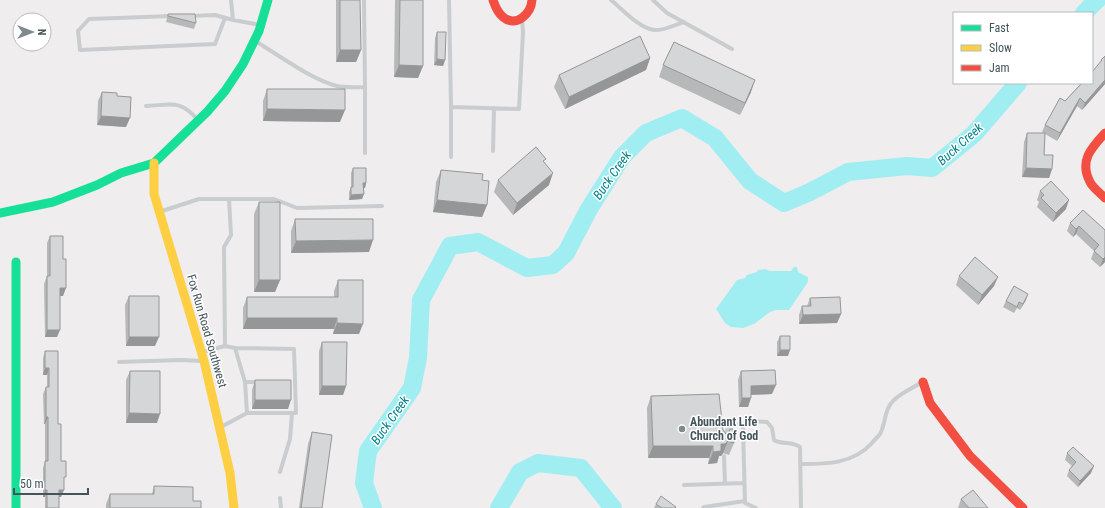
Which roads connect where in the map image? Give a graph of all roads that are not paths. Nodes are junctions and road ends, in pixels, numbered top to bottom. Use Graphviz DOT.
graph roads {
  1 [pos="231,0"];
  2 [pos="268,0"];
  3 [pos="364,0"];
  4 [pos="449,0"];
  5 [pos="494,0"];
  6 [pos="532,0"];
  7 [pos="611,0"];
  8 [pos="653,0"];
  9 [pos="176,16"];
  10 [pos="184,16"];
  11 [pos="225,18"];
  12 [pos="522,19"];
  13 [pos="232,20"];
  14 [pos="684,22"];
  15 [pos="261,25"];
  16 [pos="255,40"];
  17 [pos="732,49"];
  18 [pos="364,88"];
  19 [pos="146,106"];
  20 [pos="451,107"];
  21 [pos="494,108"];
  22 [pos="199,120"];
  23 [pos="1105,133"];
  24 [pos="493,151"];
  25 [pos="365,153"];
  26 [pos="451,157"];
  27 [pos="154,162"];
  28 [pos="1105,198"];
  29 [pos="229,199"];
  30 [pos="382,206"];
  31 [pos="159,212"];
  32 [pos="0,213"];
  33 [pos="16,262"];
  34 [pos="225,346"];
  35 [pos="235,348"];
  36 [pos="203,356"];
  37 [pos="120,362"];
  38 [pos="245,382"];
  39 [pos="266,382"];
  40 [pos="287,382"];
  41 [pos="294,382"];
  42 [pos="923,382"];
  43 [pos="247,413"];
  44 [pos="292,413"];
  45 [pos="744,424"];
  46 [pos="221,428"];
  47 [pos="722,442"];
  48 [pos="724,456"];
  49 [pos="801,464"];
  50 [pos="280,472"];
  51 [pos="744,483"];
  52 [pos="725,484"];
  53 [pos="684,485"];
  54 [pos="280,498"];
  55 [pos="745,501"];
  56 [pos="734,503"];
  57 [pos="16,508"];
  58 [pos="234,508"];
  59 [pos="281,508"];
  60 [pos="702,508"];
  61 [pos="730,508"];
  62 [pos="756,508"];
  63 [pos="801,508"];
  64 [pos="1023,508"];
  1 -- 13 [label="lane"];
  2 -- 15 [label="street"];
  3 -- 18 [label="lane"];
  4 -- 20 [label="lane"];
  5 -- 12 [label="street"];
  6 -- 12 [label="street"];
  7 -- 14 [label="lane"];
  8 -- 14 [label="lane"];
  9 -- 11 [label="lane"];
  10 -- 11 [label="lane"];
  11 -- 13 [label="lane"];
  12 -- 21 [label="lane"];
  13 -- 15 [label="lane"];
  14 -- 17 [label="lane"];
  15 -- 16 [label="street"];
  16 -- 18 [label="lane"];
  16 -- 22 [label="street"];
  18 -- 25 [label="lane"];
  19 -- 22 [label="lane"];
  20 -- 21 [label="lane"];
  20 -- 26 [label="lane"];
  21 -- 24 [label="lane"];
  22 -- 27 [label="street"];
  23 -- 28 [label="street"];
  27 -- 31 [label="street, Fox Run Road Southwest"];
  27 -- 32 [label="street"];
  29 -- 30 [label="lane"];
  29 -- 31 [label="lane"];
  29 -- 34 [label="lane"];
  31 -- 36 [label="street, Fox Run Road Southwest"];
  33 -- 57 [label="street"];
  34 -- 35 [label="lane"];
  34 -- 36 [label="lane"];
  35 -- 38 [label="lane"];
  35 -- 41 [label="lane"];
  36 -- 37 [label="lane"];
  36 -- 46 [label="street, Fox Run Road Southwest"];
  38 -- 39 [label="lane"];
  38 -- 43 [label="lane"];
  40 -- 41 [label="lane"];
  41 -- 44 [label="lane"];
  42 -- 49 [label="lane"];
  42 -- 64 [label="street"];
  43 -- 44 [label="lane"];
  43 -- 46 [label="lane"];
  44 -- 50 [label="lane"];
  45 -- 47 [label="lane"];
  45 -- 49 [label="lane"];
  45 -- 51 [label="lane"];
  46 -- 58 [label="street, Fox Run Road Southwest"];
  48 -- 52 [label="lane"];
  49 -- 63 [label="lane"];
  51 -- 52 [label="lane"];
  51 -- 55 [label="lane"];
  52 -- 53 [label="lane"];
  54 -- 59 [label="lane"];
  55 -- 56 [label="lane"];
  55 -- 62 [label="lane"];
  56 -- 60 [label="lane"];
  56 -- 61 [label="lane"];
}
